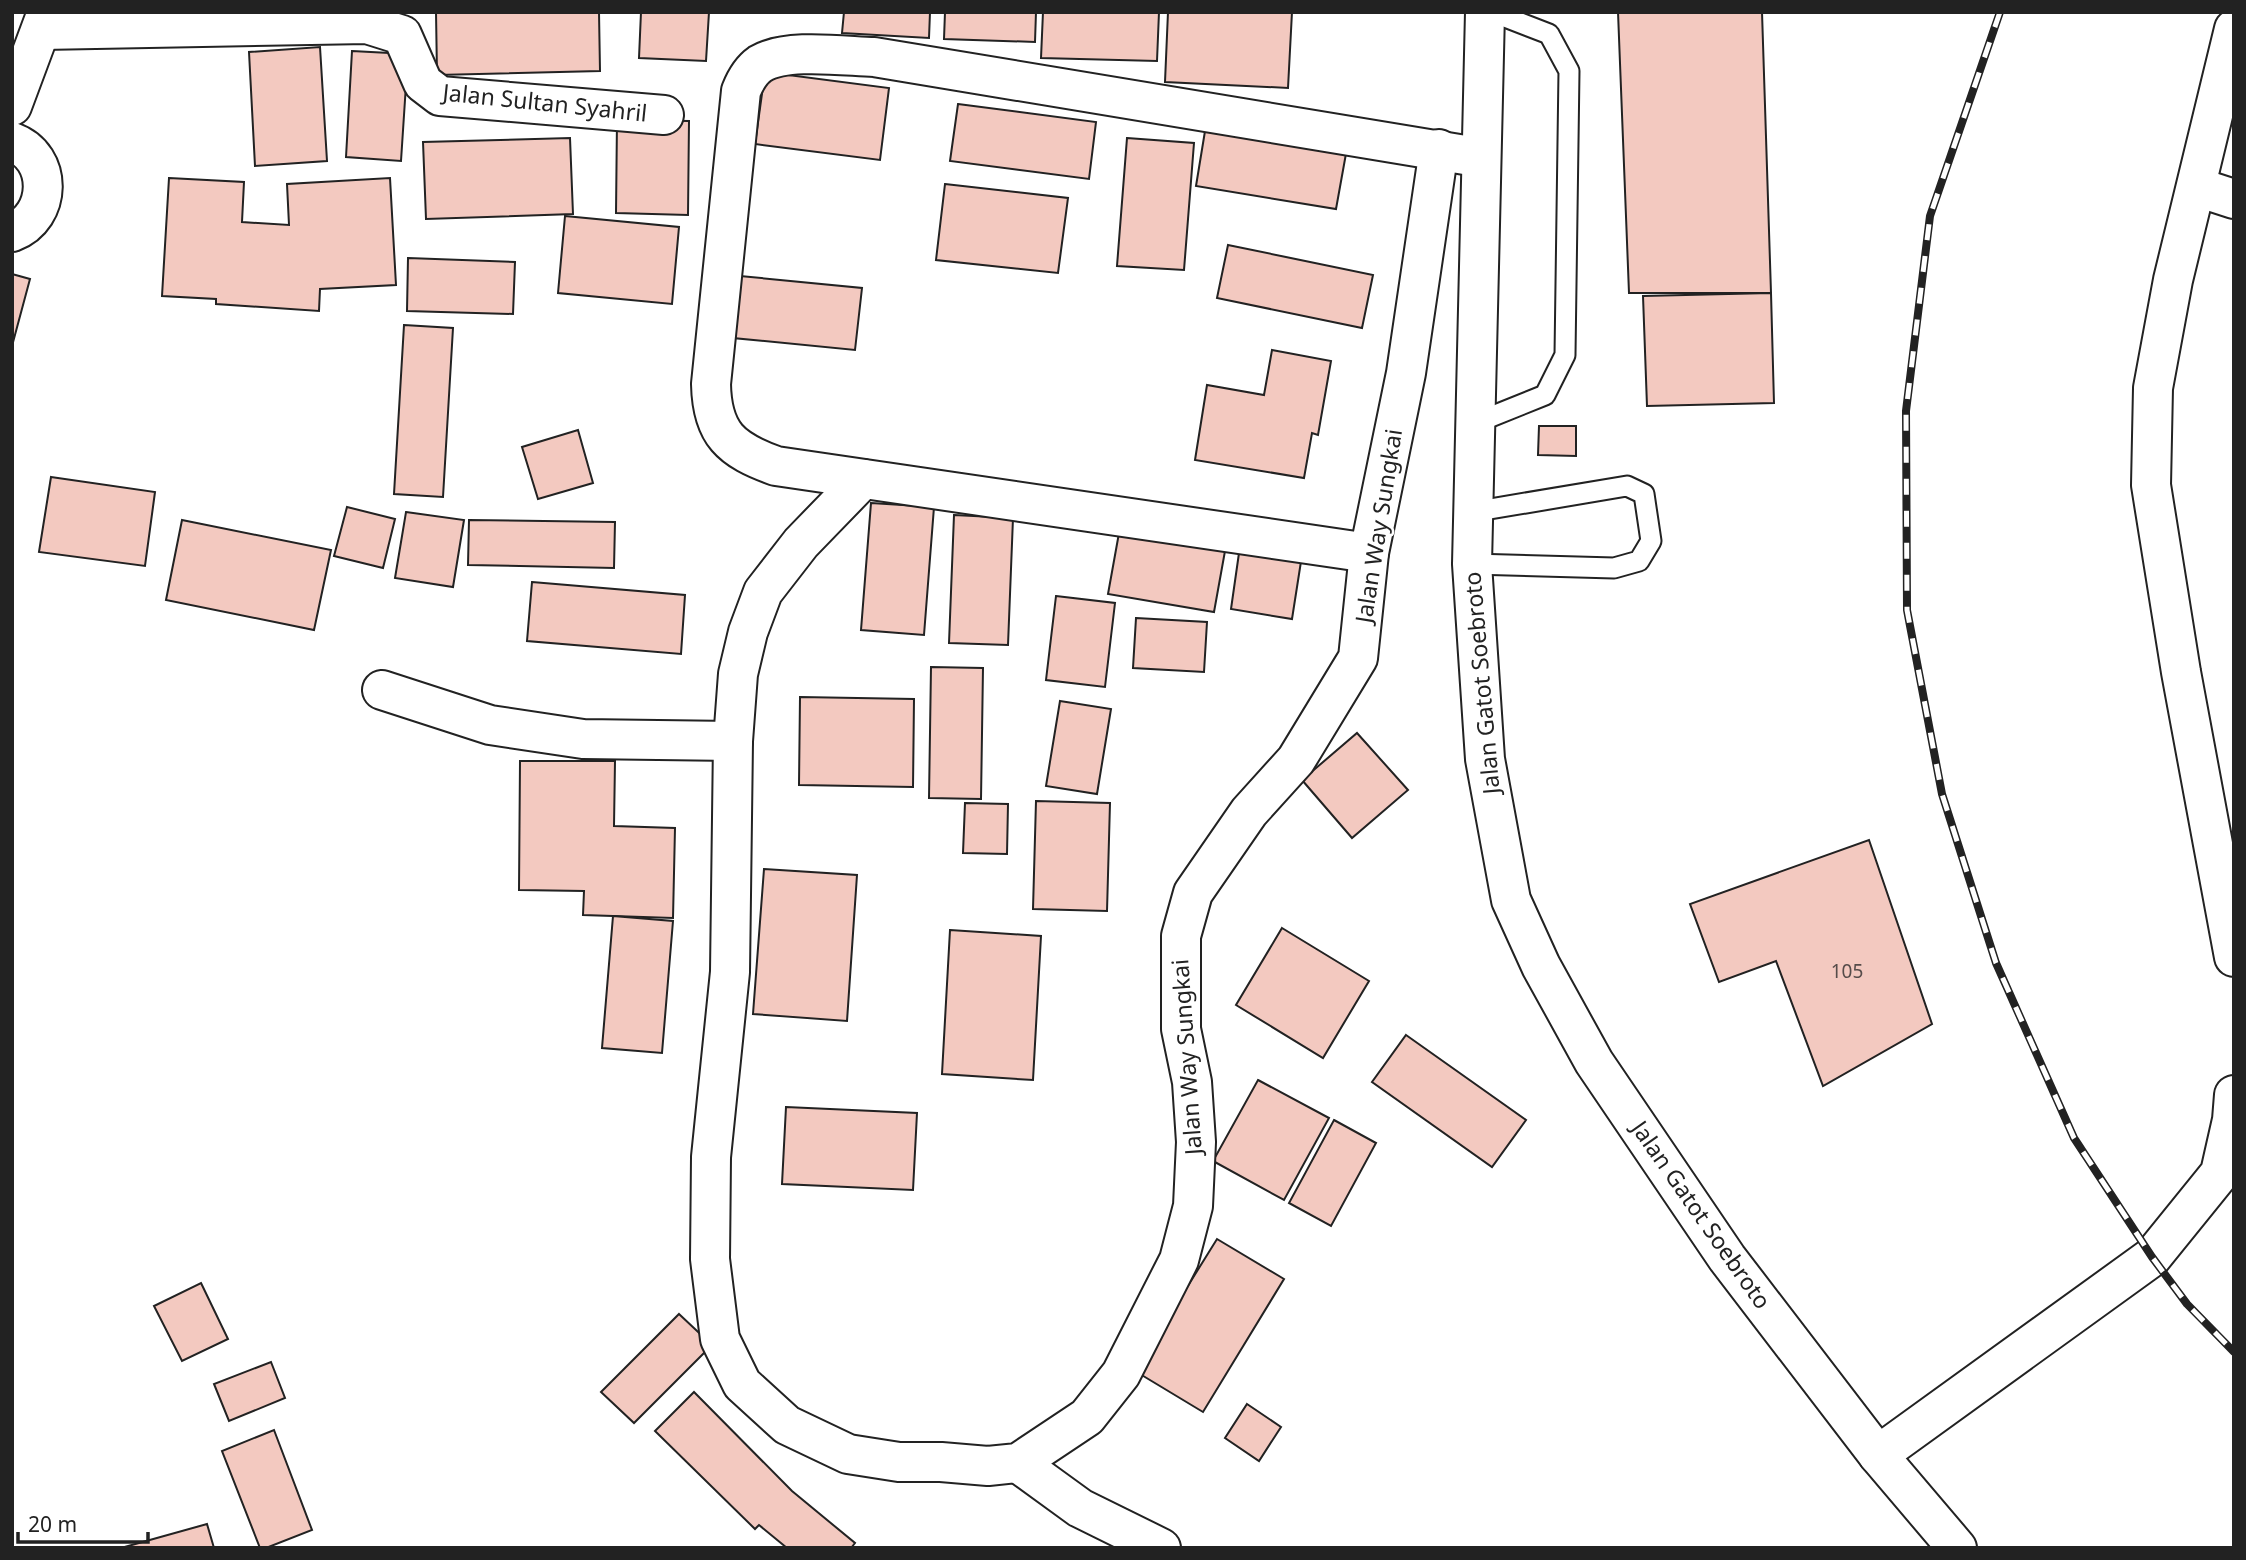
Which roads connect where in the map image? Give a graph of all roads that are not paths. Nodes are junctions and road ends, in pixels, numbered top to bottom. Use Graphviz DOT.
graph roads {
  1 [pos="1485,12"];
  2 [pos="1492,12"];
  3 [pos="44,21"];
  4 [pos="2234,29"];
  5 [pos="12,106"];
  6 [pos="664,115"];
  7 [pos="12,142"];
  8 [pos="1439,149"];
  9 [pos="1481,158"];
  10 [pos="2197,187"];
  11 [pos="2234,199"];
  12 [pos="12,232"];
  13 [pos="1473,424"];
  14 [pos="863,479"];
  15 [pos="1472,512"];
  16 [pos="1370,553"];
  17 [pos="1472,564"];
  18 [pos="382,690"];
  19 [pos="733,740"];
  20 [pos="2234,957"];
  21 [pos="2234,1095"];
  22 [pos="2227,1173"];
  23 [pos="1878,1455"];
  24 [pos="1018,1463"];
  25 [pos="1161,1548"];
  26 [pos="1957,1548"];
  1 -- 9 [label="street, Jalan Gatot Soebroto"];
  2 -- 13 [label="lane"];
  3 -- 5 [label="street, Jalan Sultan Syahril"];
  3 -- 6 [label="street, Jalan Sultan Syahril"];
  4 -- 10 [label="street"];
  7 -- 12 [label="street"];
  8 -- 9 [label="street"];
  8 -- 14 [label="street"];
  8 -- 16 [label="street, Jalan Way Sungkai"];
  9 -- 13 [label="street, Jalan Gatot Soebroto"];
  10 -- 11 [label="street"];
  10 -- 20 [label="street"];
  13 -- 15 [label="street, Jalan Gatot Soebroto"];
  14 -- 16 [label="street"];
  14 -- 19 [label="street, Jalan Way Sungkai"];
  15 -- 17 [label="street, Jalan Gatot Soebroto"];
  15 -- 17 [label="lane"];
  16 -- 24 [label="street, Jalan Way Sungkai"];
  17 -- 23 [label="street, Jalan Gatot Soebroto"];
  18 -- 19 [label="street"];
  19 -- 24 [label="street, Jalan Way Sungkai"];
  21 -- 22 [label="street"];
  22 -- 23 [label="street"];
  23 -- 26 [label="street, Jalan Gatot Soebroto"];
  24 -- 25 [label="street"];
}
